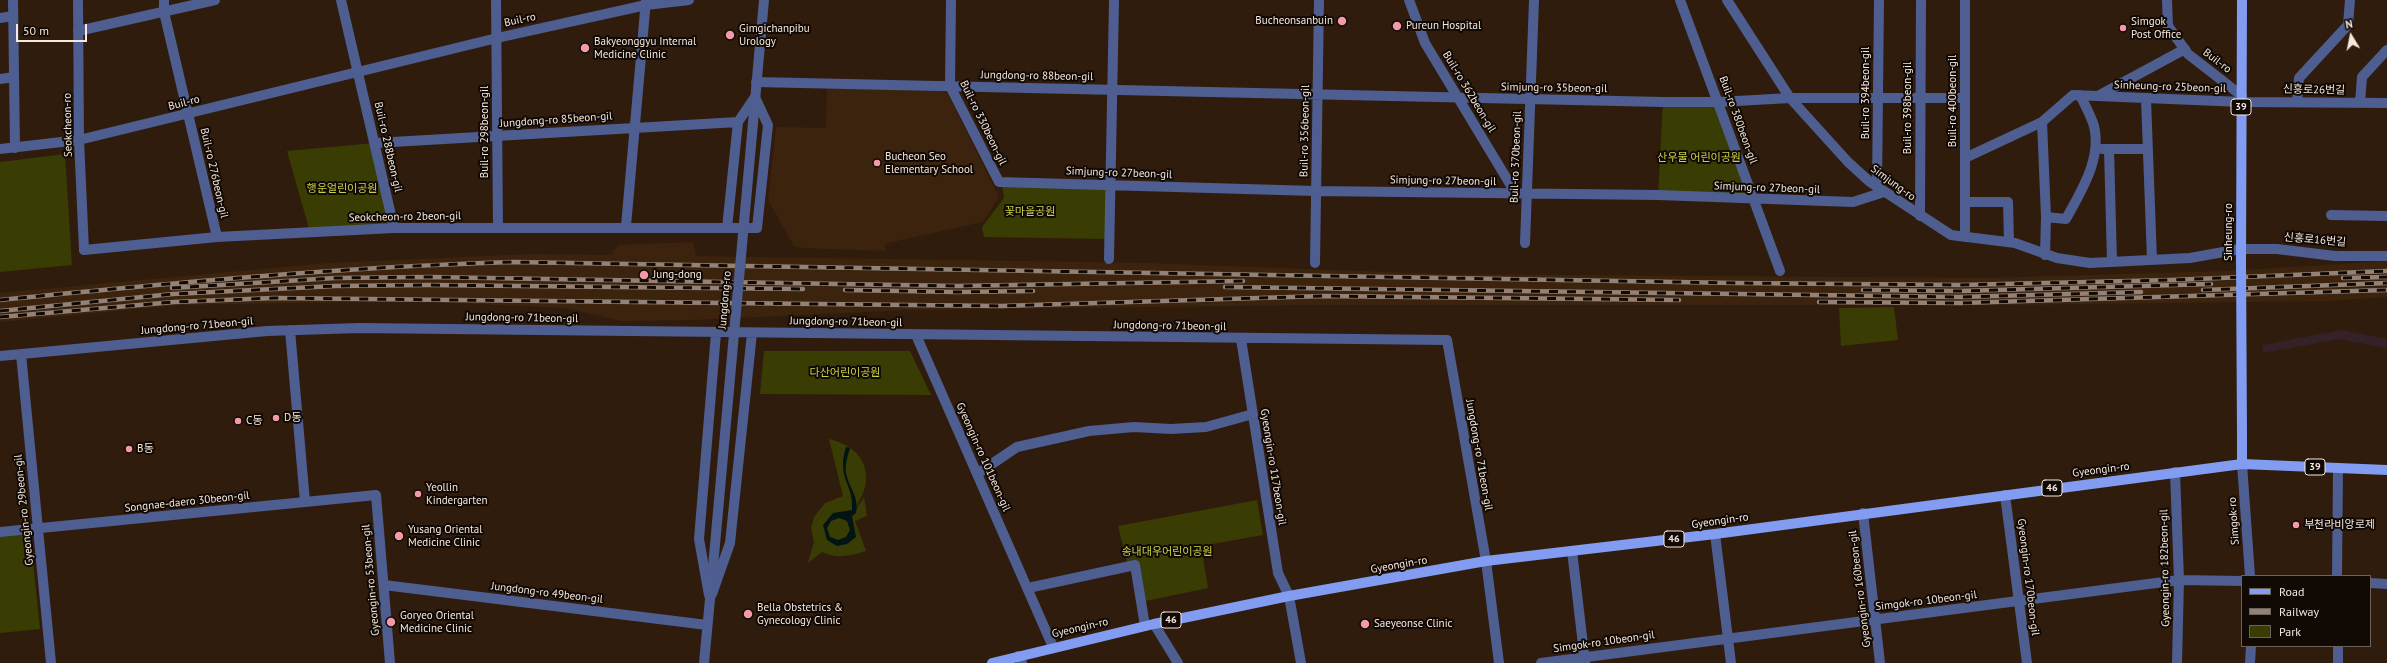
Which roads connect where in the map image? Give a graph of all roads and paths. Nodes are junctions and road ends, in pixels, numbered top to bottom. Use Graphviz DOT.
graph roads {
  1 [pos="13,0"];
  2 [pos="78,0"];
  3 [pos="164,0"];
  4 [pos="215,0"];
  5 [pos="341,0"];
  6 [pos="496,0"];
  7 [pos="689,0"];
  8 [pos="764,0"];
  9 [pos="951,0"];
  10 [pos="1114,0"];
  11 [pos="1319,0"];
  12 [pos="1408,0"];
  13 [pos="1534,0"];
  14 [pos="1680,0"];
  15 [pos="1727,0"];
  16 [pos="1878,0"];
  17 [pos="1921,0"];
  18 [pos="1965,0"];
  19 [pos="2166,0"];
  20 [pos="2242,0"];
  21 [pos="2350,0"];
  22 [pos="646,3"];
  23 [pos="164,12"];
  24 [pos="13,16"];
  25 [pos="0,18"];
  26 [pos="78,31"];
  27 [pos="497,38"];
  28 [pos="2185,49"];
  29 [pos="2387,50"];
  30 [pos="357,72"];
  31 [pos="14,77"];
  32 [pos="0,79"];
  33 [pos="756,82"];
  34 [pos="950,86"];
  35 [pos="1111,90"];
  36 [pos="1317,95"];
  37 [pos="2080,95"];
  38 [pos="2098,96"];
  39 [pos="755,97"];
  40 [pos="1459,98"];
  41 [pos="1790,98"];
  42 [pos="1878,98"];
  43 [pos="1921,98"];
  44 [pos="1965,98"];
  45 [pos="2146,99"];
  46 [pos="2242,99"];
  47 [pos="1530,100"];
  48 [pos="1719,102"];
  49 [pos="2297,102"];
  50 [pos="2360,103"];
  51 [pos="2387,103"];
  52 [pos="188,114"];
  53 [pos="738,122"];
  54 [pos="2042,122"];
  55 [pos="635,127"];
  56 [pos="497,136"];
  57 [pos="79,140"];
  58 [pos="375,143"];
  59 [pos="15,148"];
  60 [pos="0,149"];
  61 [pos="2096,149"];
  62 [pos="2109,149"];
  63 [pos="2148,149"];
  64 [pos="1965,158"];
  65 [pos="1000,182"];
  66 [pos="1110,185"];
  67 [pos="1881,189"];
  68 [pos="1315,191"];
  69 [pos="1516,194"];
  70 [pos="1527,194"];
  71 [pos="1755,200"];
  72 [pos="1965,202"];
  73 [pos="2331,215"];
  74 [pos="1920,216"];
  75 [pos="2387,216"];
  76 [pos="2046,217"];
  77 [pos="626,226"];
  78 [pos="498,227"];
  79 [pos="394,228"];
  80 [pos="727,228"];
  81 [pos="217,237"];
  82 [pos="1965,237"];
  83 [pos="2008,242"];
  84 [pos="1525,243"];
  85 [pos="2240,248"];
  86 [pos="84,250"];
  87 [pos="2045,255"];
  88 [pos="2387,256"];
  89 [pos="1108,259"];
  90 [pos="2152,260"];
  91 [pos="2112,262"];
  92 [pos="1315,263"];
  93 [pos="1780,271"];
  94 [pos="290,330"];
  95 [pos="716,333"];
  96 [pos="752,333"];
  97 [pos="916,335"];
  98 [pos="1240,339"];
  99 [pos="21,354"];
  100 [pos="0,356"];
  101 [pos="1253,414"];
  102 [pos="2242,464"];
  103 [pos="2338,468"];
  104 [pos="2387,470"];
  105 [pos="2175,472"];
  106 [pos="977,474"];
  107 [pos="2006,494"];
  108 [pos="376,495"];
  109 [pos="305,502"];
  110 [pos="1862,513"];
  111 [pos="38,528"];
  112 [pos="0,532"];
  113 [pos="1715,534"];
  114 [pos="1572,551"];
  115 [pos="1486,561"];
  116 [pos="2250,575"];
  117 [pos="2337,575"];
  118 [pos="2179,580"];
  119 [pos="2241,581"];
  120 [pos="2371,583"];
  121 [pos="2387,584"];
  122 [pos="384,585"];
  123 [pos="1028,588"];
  124 [pos="1290,596"];
  125 [pos="710,601"];
  126 [pos="2019,601"];
  127 [pos="1875,619"];
  128 [pos="707,625"];
  129 [pos="1150,625"];
  130 [pos="1728,638"];
  131 [pos="1054,647"];
  132 [pos="2251,647"];
  133 [pos="2338,647"];
  134 [pos="1020,660"];
  135 [pos="1584,660"];
  136 [pos="51,663"];
  137 [pos="390,663"];
  138 [pos="704,663"];
  139 [pos="992,663"];
  140 [pos="1178,663"];
  141 [pos="1301,663"];
  142 [pos="1499,663"];
  143 [pos="1541,663"];
  144 [pos="1732,663"];
  145 [pos="1880,663"];
  146 [pos="2027,663"];
  147 [pos="2177,663"];
  148 [pos="2250,663"];
  149 [pos="2338,663"];
  1 -- 24 [label="street"];
  2 -- 26 [label="street, Seokcheon-ro"];
  3 -- 23 [label="street, Buil-ro 276beon-gil"];
  4 -- 23 [label="street"];
  5 -- 30 [label="street"];
  6 -- 27 [label="street, Buil-ro 298beon-gil"];
  7 -- 22 [label="street, Buil-ro"];
  8 -- 33 [label="street, Jungdong-ro"];
  9 -- 34 [label="street, Buil-ro 330beon-gil"];
  10 -- 35 [label="street"];
  11 -- 36 [label="street, Buil-ro 356beon-gil"];
  12 -- 40 [label="street, Buil-ro 362beon-gil"];
  13 -- 47 [label="street, Buil-ro 370beon-gil"];
  14 -- 48 [label="street, Buil-ro 380beon-gil"];
  15 -- 41 [label="street, Simjung-ro"];
  16 -- 42 [label="street, Buil-ro 394beon-gil"];
  17 -- 43 [label="street, Buil-ro 398beon-gil"];
  18 -- 44 [label="street, Buil-ro 400beon-gil"];
  19 -- 28 [label="street, Buil-ro"];
  20 -- 46 [label="main road, Sinheung-ro / 39"];
  21 -- 49 [label="street"];
  22 -- 27 [label="street, Buil-ro"];
  22 -- 55 [label="street"];
  23 -- 26 [label="street"];
  23 -- 52 [label="street, Buil-ro 276beon-gil"];
  24 -- 25 [label="street"];
  24 -- 31 [label="street"];
  26 -- 57 [label="street, Seokcheon-ro"];
  27 -- 30 [label="street, Buil-ro"];
  27 -- 56 [label="street, Buil-ro 298beon-gil"];
  28 -- 38 [label="street, Sinheung-ro 25beon-gil"];
  28 -- 46 [label="street, Buil-ro"];
  29 -- 50 [label="street"];
  30 -- 52 [label="street, Buil-ro"];
  30 -- 58 [label="street, Buil-ro 288beon-gil"];
  31 -- 32 [label="street"];
  31 -- 59 [label="street"];
  33 -- 34 [label="street, Jungdong-ro 88beon-gil"];
  33 -- 39 [label="street, Jungdong-ro"];
  34 -- 35 [label="street, Jungdong-ro 88beon-gil"];
  34 -- 65 [label="street, Buil-ro 330beon-gil"];
  35 -- 36 [label="street, Jungdong-ro 88beon-gil"];
  35 -- 66 [label="street"];
  36 -- 40 [label="street, Simjung-ro 35beon-gil"];
  36 -- 68 [label="street, Buil-ro 356beon-gil"];
  37 -- 38 [label="street, Sinheung-ro 25beon-gil"];
  37 -- 54 [label="street"];
  37 -- 61 [label="street"];
  38 -- 45 [label="street, Sinheung-ro 25beon-gil"];
  39 -- 53 [label="street"];
  39 -- 80 [label="street, Seokcheon-ro 2beon-gil"];
  39 -- 125 [label="street, Jungdong-ro, bridge"];
  40 -- 47 [label="street, Simjung-ro 35beon-gil"];
  40 -- 69 [label="street, Buil-ro 362beon-gil"];
  41 -- 42 [label="street"];
  41 -- 48 [label="street, Simjung-ro 35beon-gil"];
  41 -- 67 [label="street, Simjung-ro"];
  42 -- 43 [label="street"];
  42 -- 67 [label="street, Buil-ro 394beon-gil"];
  43 -- 44 [label="street"];
  43 -- 74 [label="street, Buil-ro 398beon-gil"];
  44 -- 64 [label="street, Buil-ro 400beon-gil"];
  45 -- 46 [label="street, Sinheung-ro 25beon-gil"];
  45 -- 63 [label="street"];
  46 -- 49 [label="street, 신흥로26번길"];
  46 -- 85 [label="main road, Sinheung-ro / 39"];
  47 -- 48 [label="street, Simjung-ro 35beon-gil"];
  47 -- 70 [label="street, Buil-ro 370beon-gil"];
  48 -- 71 [label="street, Buil-ro 380beon-gil"];
  49 -- 50 [label="street, 신흥로26번길"];
  50 -- 51 [label="street, 신흥로26번길"];
  52 -- 57 [label="street, Buil-ro"];
  52 -- 81 [label="street, Buil-ro 276beon-gil"];
  53 -- 55 [label="street, Jungdong-ro 85beon-gil"];
  53 -- 80 [label="street"];
  54 -- 64 [label="street"];
  54 -- 76 [label="street"];
  55 -- 56 [label="street, Jungdong-ro 85beon-gil"];
  55 -- 77 [label="street"];
  56 -- 58 [label="street, Jungdong-ro 85beon-gil"];
  56 -- 78 [label="street, Buil-ro 298beon-gil"];
  57 -- 59 [label="street, Buil-ro"];
  57 -- 86 [label="street, Seokcheon-ro"];
  58 -- 79 [label="street, Buil-ro 288beon-gil"];
  59 -- 60 [label="street, Buil-ro"];
  61 -- 62 [label="street"];
  61 -- 76 [label="street"];
  62 -- 63 [label="street"];
  62 -- 91 [label="street"];
  63 -- 90 [label="street"];
  64 -- 72 [label="street, Buil-ro 400beon-gil"];
  65 -- 66 [label="street, Simjung-ro 27beon-gil"];
  66 -- 68 [label="street, Simjung-ro 27beon-gil"];
  66 -- 89 [label="street"];
  67 -- 71 [label="street, Simjung-ro 27beon-gil"];
  67 -- 74 [label="street, Simjung-ro"];
  68 -- 69 [label="street, Simjung-ro 27beon-gil"];
  68 -- 92 [label="street, Buil-ro 356beon-gil"];
  69 -- 70 [label="street, Simjung-ro 27beon-gil"];
  70 -- 71 [label="street, Simjung-ro 27beon-gil"];
  70 -- 84 [label="street, Buil-ro 370beon-gil"];
  71 -- 93 [label="street, Buil-ro 380beon-gil"];
  72 -- 82 [label="street, Buil-ro 400beon-gil"];
  72 -- 83 [label="street"];
  73 -- 75 [label="street"];
  74 -- 82 [label="street, Simjung-ro"];
  76 -- 87 [label="street"];
  77 -- 78 [label="street, Seokcheon-ro 2beon-gil"];
  77 -- 80 [label="street, Seokcheon-ro 2beon-gil"];
  78 -- 79 [label="street, Seokcheon-ro 2beon-gil"];
  79 -- 81 [label="street, Seokcheon-ro 2beon-gil"];
  81 -- 86 [label="street, Seokcheon-ro 2beon-gil"];
  82 -- 83 [label="street, Simjung-ro"];
  83 -- 87 [label="street, Simjung-ro"];
  85 -- 88 [label="street, 신흥로16번길"];
  85 -- 90 [label="street, Simjung-ro"];
  85 -- 102 [label="main road, Sinheung-ro / 39, bridge"];
  87 -- 91 [label="street, Simjung-ro"];
  90 -- 91 [label="street, Simjung-ro"];
  94 -- 95 [label="street, Jungdong-ro 71beon-gil"];
  94 -- 99 [label="street, Jungdong-ro 71beon-gil"];
  94 -- 109 [label="street"];
  95 -- 96 [label="street, Jungdong-ro 71beon-gil"];
  95 -- 125 [label="street, Jungdong-ro"];
  96 -- 97 [label="street, Jungdong-ro 71beon-gil"];
  96 -- 125 [label="street, Jungdong-ro"];
  97 -- 98 [label="street, Jungdong-ro 71beon-gil"];
  97 -- 106 [label="street, Gyeongin-ro 101beon-gil"];
  98 -- 101 [label="street, Gyeongin-ro 117beon-gil"];
  98 -- 115 [label="street, Jungdong-ro 71beon-gil"];
  99 -- 100 [label="street, Jungdong-ro 71beon-gil"];
  99 -- 111 [label="street, Gyeongin-ro 29beon-gil"];
  101 -- 106 [label="street"];
  101 -- 124 [label="street, Gyeongin-ro 117beon-gil"];
  102 -- 103 [label="main road, Gyeongin-ro / 39"];
  102 -- 105 [label="main road, Gyeongin-ro / 46"];
  102 -- 116 [label="street, Simgok-ro"];
  103 -- 104 [label="main road, Gyeongin-ro / 39"];
  103 -- 117 [label="street"];
  105 -- 107 [label="main road, Gyeongin-ro / 46"];
  105 -- 118 [label="street, Gyeongin-ro 182beon-gil"];
  106 -- 123 [label="street, Gyeongin-ro 101beon-gil"];
  107 -- 110 [label="main road, Gyeongin-ro / 46"];
  107 -- 126 [label="street, Gyeongin-ro 170beon-gil"];
  108 -- 109 [label="street, Songnae-daero 30beon-gil"];
  108 -- 122 [label="street, Gyeongin-ro 53beon-gil"];
  109 -- 111 [label="street, Songnae-daero 30beon-gil"];
  110 -- 113 [label="main road, Gyeongin-ro / 46"];
  110 -- 127 [label="street, Gyeongin-ro 160beon-gil"];
  111 -- 112 [label="street, Songnae-daero 30beon-gil"];
  111 -- 136 [label="street, Gyeongin-ro 29beon-gil"];
  113 -- 114 [label="main road, Gyeongin-ro / 46"];
  113 -- 130 [label="street"];
  114 -- 115 [label="main road, Gyeongin-ro / 46"];
  114 -- 135 [label="street"];
  115 -- 124 [label="main road, Gyeongin-ro / 46"];
  115 -- 142 [label="street"];
  118 -- 119 [label="street, Simgok-ro 10beon-gil"];
  118 -- 126 [label="street, Simgok-ro 10beon-gil"];
  118 -- 147 [label="street, Gyeongin-ro 182beon-gil"];
  120 -- 121 [label="street"];
  122 -- 128 [label="street, Jungdong-ro 49beon-gil"];
  122 -- 137 [label="street, Gyeongin-ro 53beon-gil"];
  123 -- 129 [label="street"];
  123 -- 131 [label="street, Gyeongin-ro 101beon-gil"];
  124 -- 129 [label="main road, Gyeongin-ro / 46"];
  124 -- 141 [label="street, Gyeongin-ro 117beon-gil"];
  125 -- 128 [label="street, Jungdong-ro"];
  126 -- 127 [label="street, Simgok-ro 10beon-gil"];
  126 -- 146 [label="street, Gyeongin-ro 170beon-gil"];
  127 -- 130 [label="street, Simgok-ro 10beon-gil"];
  127 -- 145 [label="street, Gyeongin-ro 160beon-gil"];
  128 -- 138 [label="street, Jungdong-ro"];
  129 -- 131 [label="main road, Gyeongin-ro / 46"];
  129 -- 140 [label="street"];
  130 -- 135 [label="street, Simgok-ro 10beon-gil"];
  130 -- 144 [label="street"];
  131 -- 134 [label="main road, Gyeongin-ro / 46"];
  132 -- 148 [label="street"];
  133 -- 149 [label="street"];
  134 -- 139 [label="main road, Gyeongin-ro / 46"];
  135 -- 143 [label="street, Simgok-ro 10beon-gil"];
}
